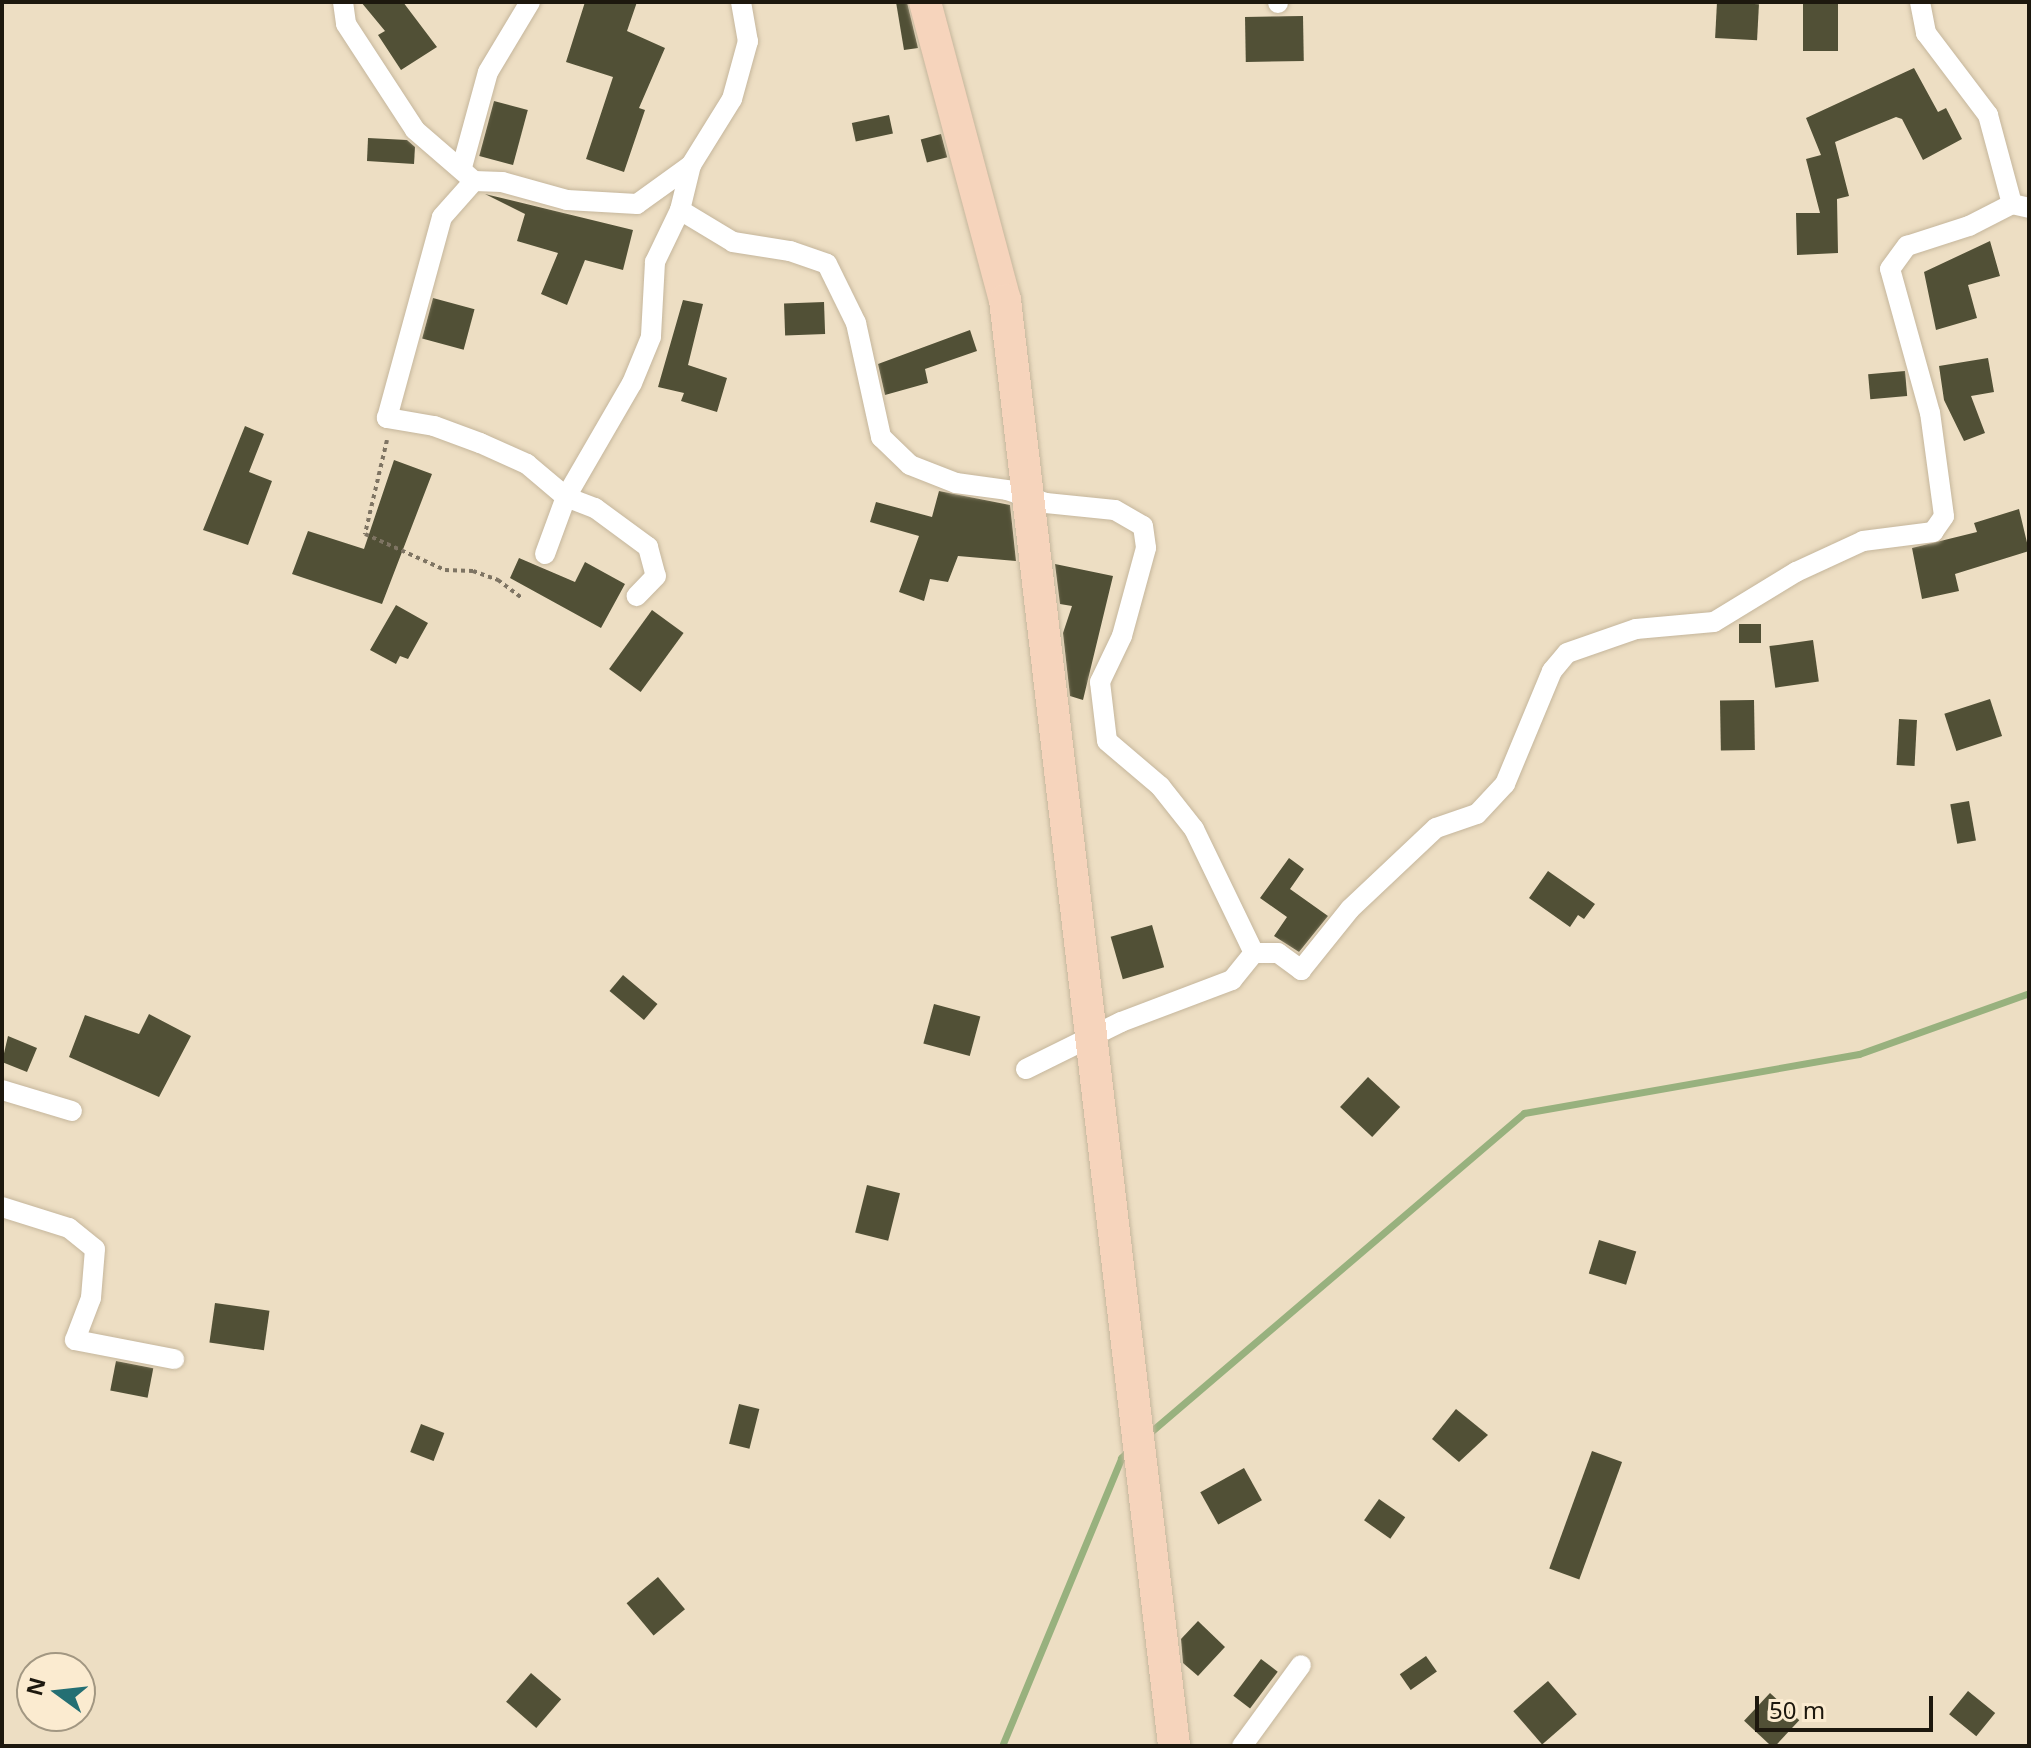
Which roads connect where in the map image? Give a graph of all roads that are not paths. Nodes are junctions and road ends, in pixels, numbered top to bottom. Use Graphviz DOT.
graph roads {
  1 [pos="343,2"];
  2 [pos="530,2"];
  3 [pos="741,2"];
  4 [pos="925,2"];
  5 [pos="1920,2"];
  6 [pos="691,165"];
  7 [pos="468,174"];
  8 [pos="2021,206"];
  9 [pos="680,210"];
  10 [pos="566,497"];
  11 [pos="545,554"];
  12 [pos="637,596"];
  13 [pos="1254,953"];
  14 [pos="1026,1069"];
  15 [pos="2,1090"];
  16 [pos="72,1111"];
  17 [pos="2,1207"];
  18 [pos="174,1359"];
  19 [pos="1301,1665"];
  20 [pos="1174,1746"];
  21 [pos="1242,1746"];
  1 -- 7 [label="street"];
  2 -- 7 [label="street"];
  3 -- 6 [label="street"];
  4 -- 20 [label="highway"];
  5 -- 8 [label="street"];
  6 -- 7 [label="street"];
  6 -- 9 [label="street"];
  7 -- 10 [label="street"];
  8 -- 13 [label="street"];
  9 -- 10 [label="street"];
  9 -- 13 [label="street"];
  10 -- 11 [label="street"];
  10 -- 12 [label="street"];
  13 -- 14 [label="street"];
  15 -- 16 [label="street"];
  17 -- 18 [label="street"];
  19 -- 21 [label="street"];
}
